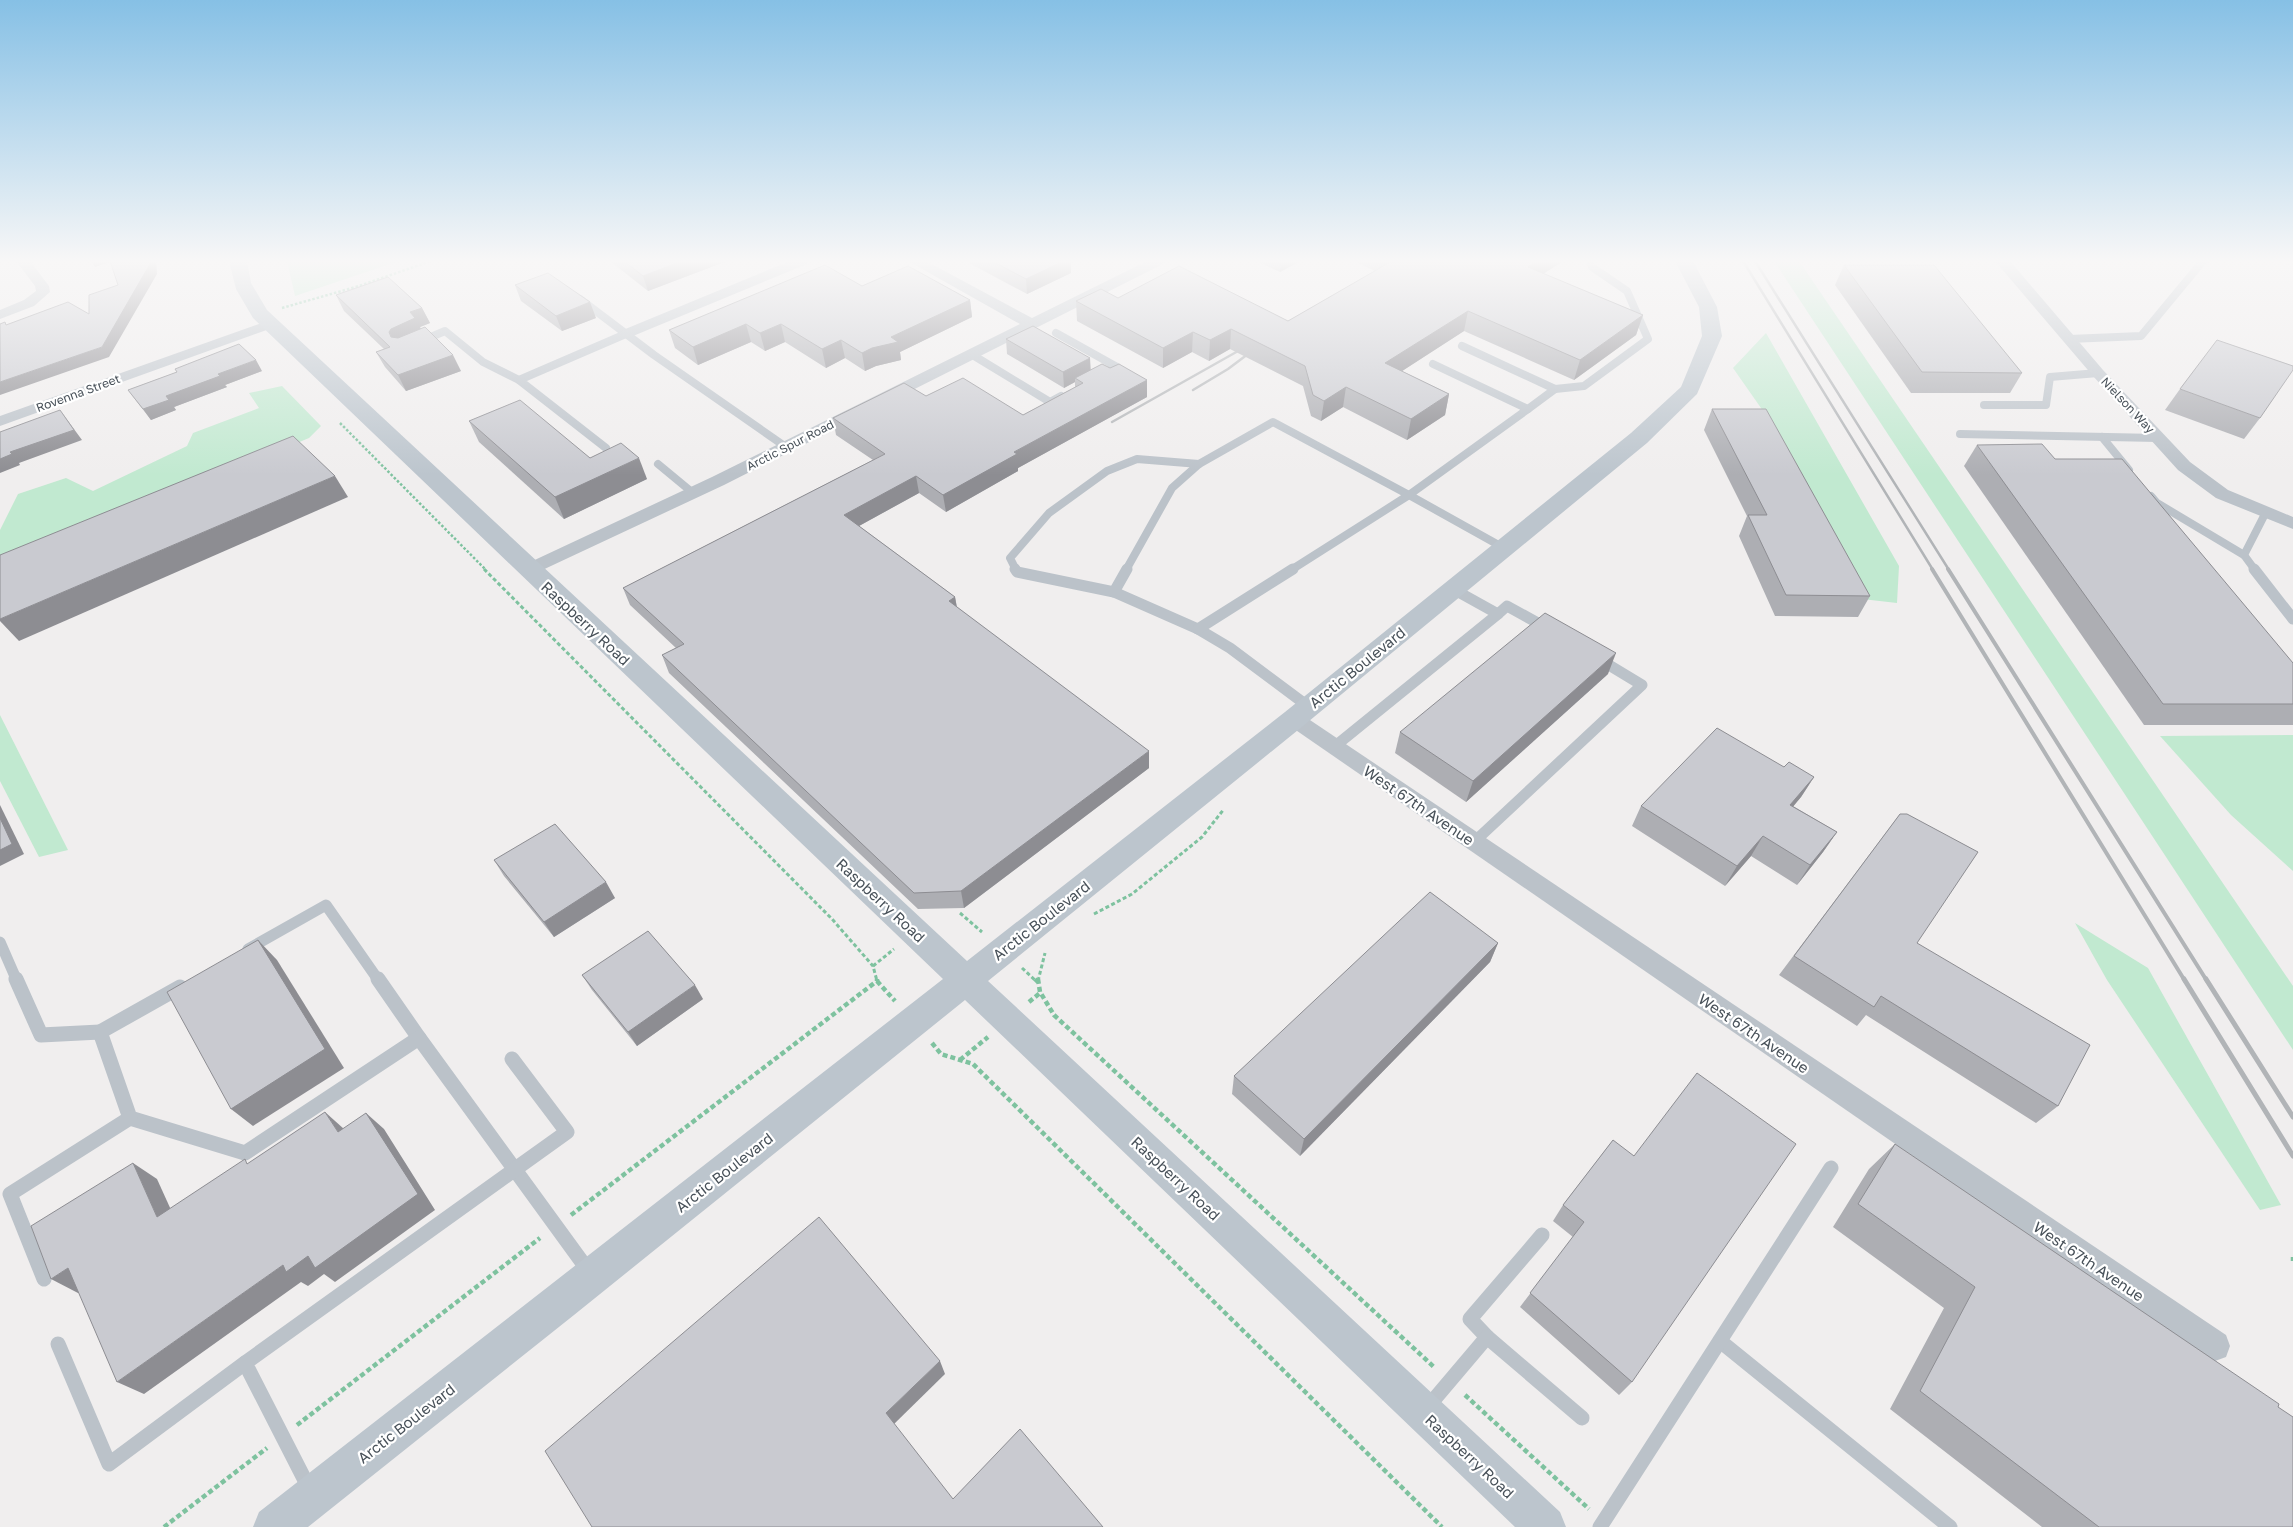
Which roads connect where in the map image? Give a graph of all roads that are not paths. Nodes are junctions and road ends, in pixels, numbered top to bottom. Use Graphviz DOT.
graph roads {
  1 [pos="231,332"];
  2 [pos="279,332"];
  3 [pos="442,332"];
  4 [pos="447,332"];
  5 [pos="1014,332"];
  6 [pos="1645,332"];
  7 [pos="1711,332"];
  8 [pos="2063,332"];
  9 [pos="2144,332"];
  10 [pos="628,333"];
  11 [pos="1056,333"];
  12 [pos="2069,339"];
  13 [pos="412,344"];
  14 [pos="1462,346"];
  15 [pos="971,354"];
  16 [pos="1433,364"];
  17 [pos="2098,373"];
  18 [pos="1100,376"];
  19 [pos="519,380"];
  20 [pos="1555,389"];
  21 [pos="1066,394"];
  22 [pos="1984,406"];
  23 [pos="1528,409"];
  24 [pos="0,421"];
  25 [pos="1960,434"];
  26 [pos="2102,437"];
  27 [pos="2158,438"];
  28 [pos="786,447"];
  29 [pos="606,448"];
  30 [pos="658,464"];
  31 [pos="1199,464"];
  32 [pos="2128,472"];
  33 [pos="2146,490"];
  34 [pos="693,493"];
  35 [pos="1409,495"];
  36 [pos="2266,512"];
  37 [pos="2293,523"];
  38 [pos="1504,548"];
  39 [pos="2244,555"];
  40 [pos="530,569"];
  41 [pos="1453,589"];
  42 [pos="1114,592"];
  43 [pos="1498,614"];
  44 [pos="2293,619"];
  45 [pos="1198,629"];
  46 [pos="1553,632"];
  47 [pos="1586,651"];
  48 [pos="1302,713"];
  49 [pos="1334,747"];
  50 [pos="1474,842"];
  51 [pos="0,942"];
  52 [pos="239,954"];
  53 [pos="196,979"];
  54 [pos="965,980"];
  55 [pos="100,1032"];
  56 [pos="419,1038"];
  57 [pos="512,1059"];
  58 [pos="130,1118"];
  59 [pos="1830,1168"];
  60 [pos="516,1170"];
  61 [pos="1542,1234"];
  62 [pos="592,1276"];
  63 [pos="44,1278"];
  64 [pos="1487,1337"];
  65 [pos="1720,1341"];
  66 [pos="58,1344"];
  67 [pos="2215,1346"];
  68 [pos="245,1363"];
  69 [pos="1424,1412"];
  70 [pos="1582,1418"];
  71 [pos="313,1496"];
  72 [pos="1601,1524"];
  73 [pos="274,1527"];
  74 [pos="1545,1527"];
  75 [pos="1950,1527"];
  1 -- 24 [label="street, Rovenna Street"];
  2 -- 40 [label="main road, Raspberry Road"];
  3 -- 13 [label="lane"];
  4 -- 19 [label="lane"];
  5 -- 15 [label="street, Arctic Spur Road"];
  6 -- 20 [label="lane"];
  7 -- 38 [label="main road, Arctic Boulevard"];
  8 -- 12 [label="street, Nielson Way"];
  9 -- 12 [label="lane"];
  10 -- 19 [label="lane"];
  10 -- 28 [label="lane"];
  11 -- 18 [label="lane"];
  12 -- 17 [label="street, Nielson Way"];
  14 -- 20 [label="lane"];
  15 -- 21 [label="lane"];
  15 -- 28 [label="street, Arctic Spur Road"];
  16 -- 23 [label="lane"];
  17 -- 22 [label="lane"];
  17 -- 27 [label="street, Nielson Way"];
  19 -- 29 [label="lane"];
  20 -- 23 [label="lane"];
  23 -- 35 [label="lane"];
  25 -- 26 [label="lane"];
  26 -- 27 [label="lane"];
  26 -- 32 [label="lane"];
  27 -- 36 [label="street, Nielson Way"];
  28 -- 34 [label="street, Arctic Spur Road"];
  30 -- 34 [label="lane"];
  31 -- 35 [label="lane"];
  31 -- 42 [label="lane"];
  31 -- 42 [label="lane"];
  33 -- 39 [label="lane"];
  34 -- 40 [label="street, Arctic Spur Road"];
  35 -- 38 [label="lane"];
  35 -- 45 [label="lane"];
  36 -- 37 [label="street, Nielson Way"];
  36 -- 39 [label="lane"];
  38 -- 41 [label="main road, Arctic Boulevard"];
  39 -- 44 [label="lane"];
  40 -- 54 [label="main road, Raspberry Road"];
  41 -- 43 [label="lane"];
  41 -- 48 [label="main road, Arctic Boulevard"];
  42 -- 45 [label="lane"];
  43 -- 46 [label="lane"];
  43 -- 49 [label="lane"];
  45 -- 48 [label="lane"];
  47 -- 50 [label="lane"];
  48 -- 49 [label="street, West 67th Avenue"];
  48 -- 54 [label="main road, Arctic Boulevard"];
  49 -- 50 [label="street, West 67th Avenue"];
  50 -- 67 [label="street, West 67th Avenue"];
  51 -- 55 [label="lane"];
  52 -- 56 [label="lane"];
  53 -- 55 [label="lane"];
  54 -- 62 [label="main road, Arctic Boulevard"];
  54 -- 69 [label="main road, Raspberry Road"];
  55 -- 58 [label="lane"];
  56 -- 58 [label="lane"];
  56 -- 60 [label="lane"];
  57 -- 60 [label="lane"];
  58 -- 63 [label="lane"];
  59 -- 65 [label="lane"];
  60 -- 62 [label="lane"];
  60 -- 68 [label="lane"];
  61 -- 64 [label="lane"];
  62 -- 71 [label="main road, Arctic Boulevard"];
  64 -- 69 [label="lane"];
  64 -- 70 [label="lane"];
  65 -- 72 [label="lane"];
  65 -- 75 [label="lane"];
  66 -- 68 [label="lane"];
  68 -- 71 [label="lane"];
  69 -- 74 [label="main road, Raspberry Road"];
  71 -- 73 [label="main road, Arctic Boulevard"];
}
